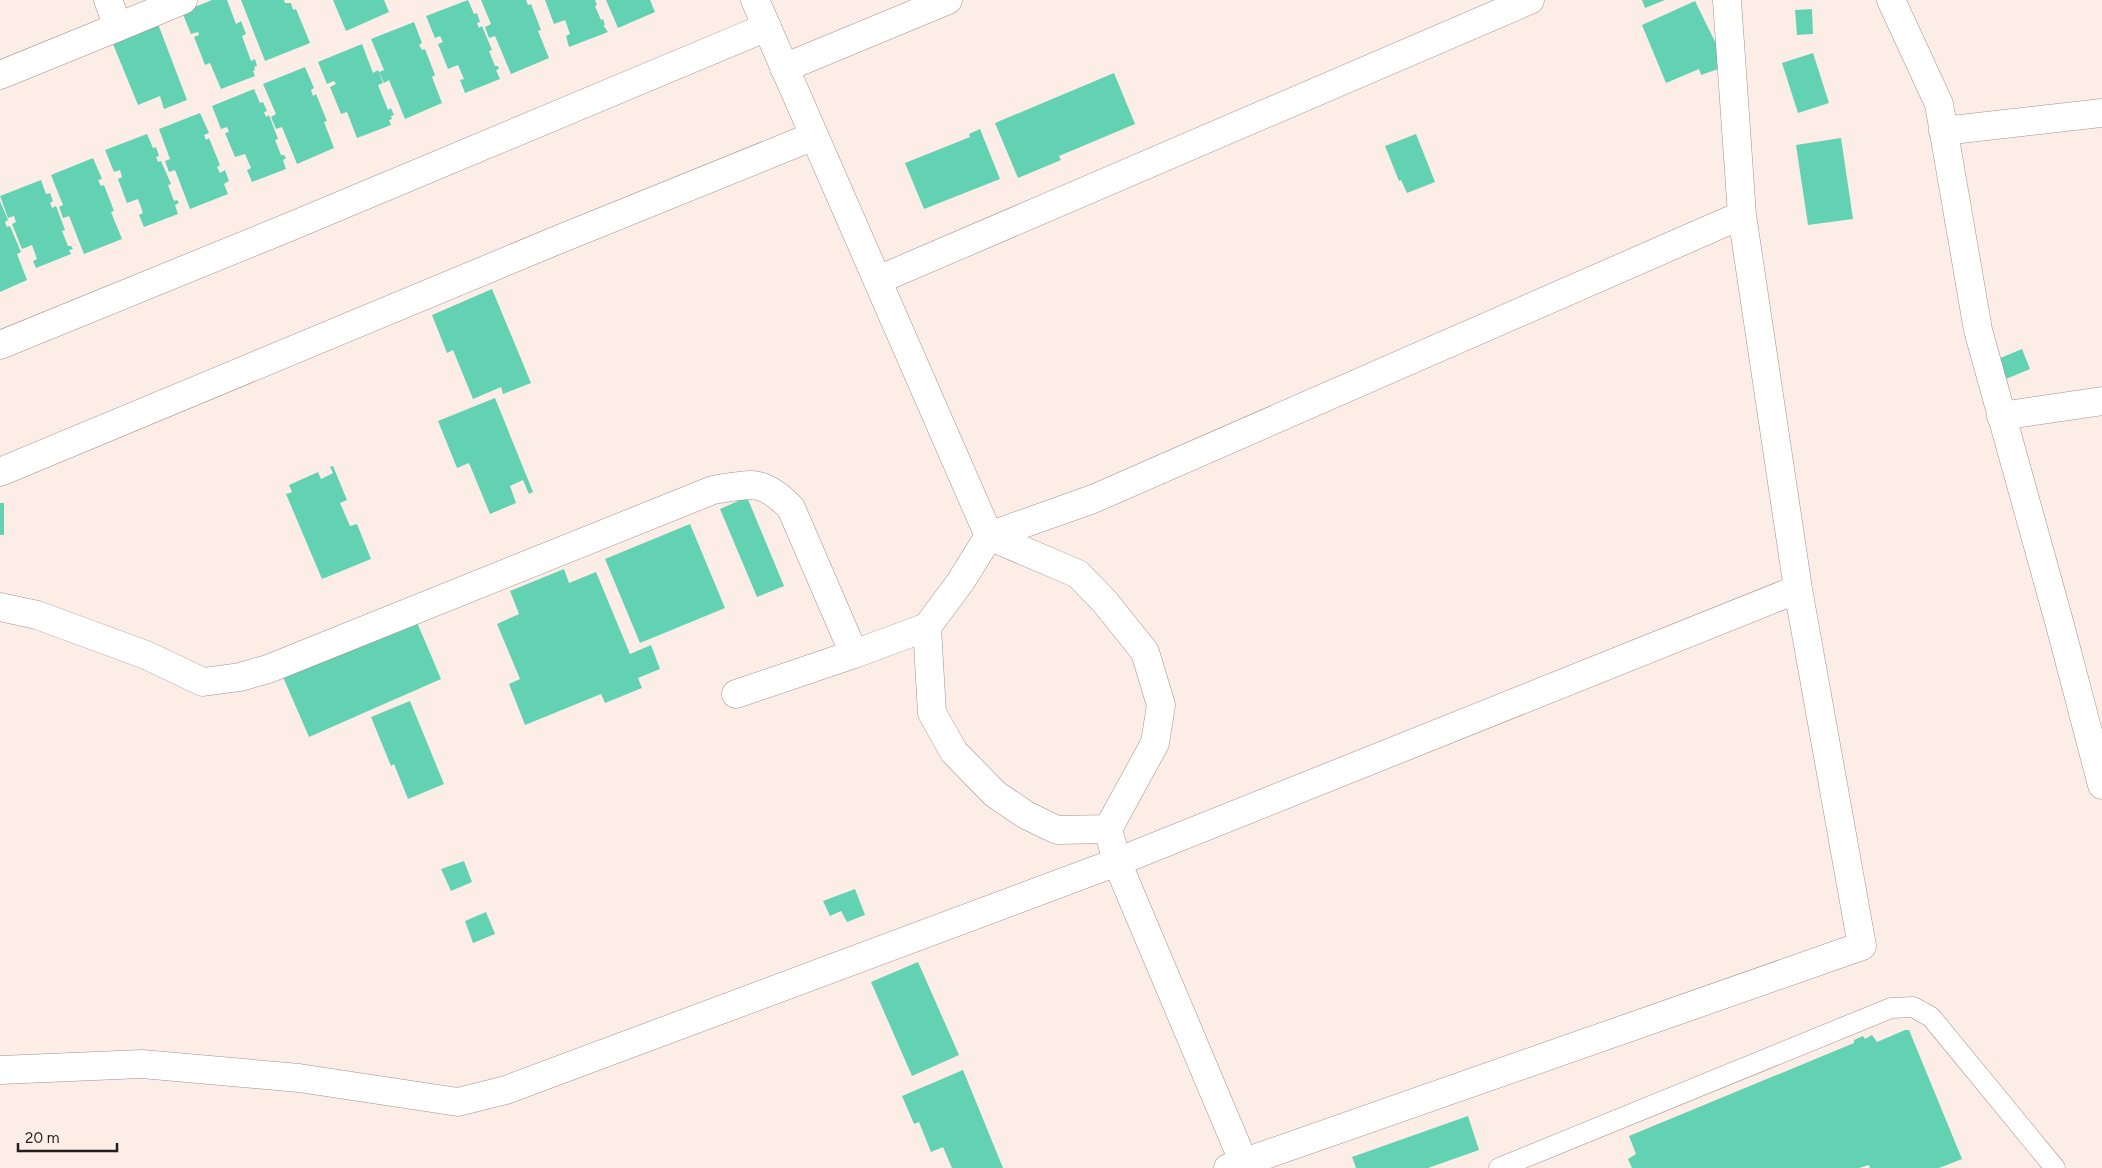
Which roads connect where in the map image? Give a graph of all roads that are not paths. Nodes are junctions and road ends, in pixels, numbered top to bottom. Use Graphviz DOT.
graph roads {
  1 [pos="108,0"];
  2 [pos="183,0"];
  3 [pos="755,0"];
  4 [pos="948,0"];
  5 [pos="1530,0"];
  6 [pos="1727,0"];
  7 [pos="1891,0"];
  8 [pos="1480,10"];
  9 [pos="118,27"];
  10 [pos="767,27"];
  11 [pos="784,68"];
  12 [pos="0,75"];
  13 [pos="2102,113"];
  14 [pos="1944,131"];
  15 [pos="814,136"];
  16 [pos="1742,215"];
  17 [pos="878,280"];
  18 [pos="0,345"];
  19 [pos="2102,401"];
  20 [pos="2001,416"];
  21 [pos="0,472"];
  22 [pos="989,536"];
  23 [pos="1798,589"];
  24 [pos="0,607"];
  25 [pos="927,627"];
  26 [pos="854,654"];
  27 [pos="736,694"];
  28 [pos="2102,785"];
  29 [pos="1108,829"];
  30 [pos="1117,862"];
  31 [pos="0,1070"];
  32 [pos="1239,1166"];
  33 [pos="1499,1168"];
  34 [pos="2055,1168"];
  1 -- 9 [label="street"];
  2 -- 9 [label="street"];
  3 -- 10 [label="street"];
  4 -- 11 [label="street"];
  5 -- 8 [label="street"];
  6 -- 16 [label="street"];
  7 -- 14 [label="street"];
  8 -- 17 [label="street"];
  9 -- 12 [label="street"];
  10 -- 11 [label="street"];
  10 -- 18 [label="street"];
  11 -- 15 [label="street"];
  13 -- 14 [label="street"];
  14 -- 20 [label="street"];
  15 -- 17 [label="street"];
  15 -- 21 [label="street"];
  16 -- 22 [label="street"];
  16 -- 23 [label="street"];
  17 -- 22 [label="street"];
  19 -- 20 [label="street"];
  20 -- 28 [label="street"];
  22 -- 25 [label="street"];
  22 -- 29 [label="street"];
  23 -- 30 [label="street"];
  23 -- 32 [label="street"];
  24 -- 26 [label="street"];
  25 -- 26 [label="street"];
  25 -- 29 [label="street"];
  26 -- 27 [label="street"];
  29 -- 30 [label="street"];
  30 -- 31 [label="street"];
  30 -- 32 [label="street"];
  33 -- 34 [label="lane"];
}
